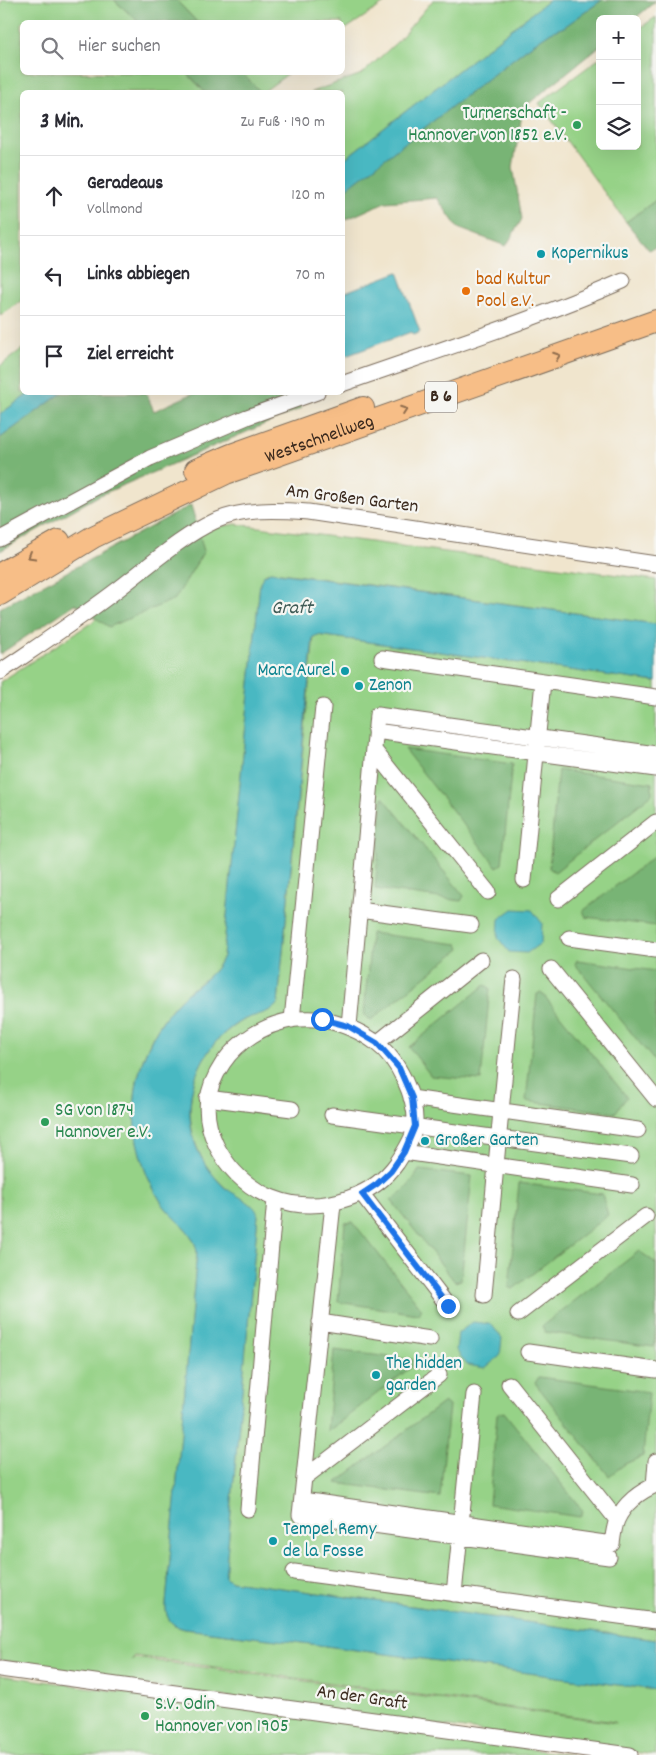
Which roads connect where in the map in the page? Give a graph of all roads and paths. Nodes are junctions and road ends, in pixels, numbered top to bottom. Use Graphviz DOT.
graph roads {
  1 [pos="623,281"];
  2 [pos="656,304"];
  3 [pos="656,321"];
  4 [pos="345,383"];
  5 [pos="309,395"];
  6 [pos="0,539"];
  7 [pos="656,564"];
  8 [pos="0,574"];
  9 [pos="0,594"];
  10 [pos="382,658"];
  11 [pos="0,672"];
  12 [pos="543,681"];
  13 [pos="656,697"];
  14 [pos="323,707"];
  15 [pos="375,732"];
  16 [pos="538,737"];
  17 [pos="374,750"];
  18 [pos="536,753"];
  19 [pos="656,754"];
  20 [pos="656,769"];
  21 [pos="656,822"];
  22 [pos="524,880"];
  23 [pos="488,892"];
  24 [pos="558,899"];
  25 [pos="359,910"];
  26 [pos="471,925"];
  27 [pos="569,938"];
  28 [pos="656,950"];
  29 [pos="481,960"];
  30 [pos="551,969"];
  31 [pos="514,979"];
  32 [pos="292,1020"];
  33 [pos="348,1026"];
  34 [pos="377,1043"];
  35 [pos="207,1098"];
  36 [pos="412,1098"];
  37 [pos="656,1099"];
  38 [pos="292,1109"];
  39 [pos="500,1110"];
  40 [pos="332,1115"];
  41 [pos="415,1126"];
  42 [pos="638,1130"];
  43 [pos="499,1138"];
  44 [pos="404,1152"];
  45 [pos="631,1156"];
  46 [pos="496,1166"];
  47 [pos="632,1184"];
  48 [pos="362,1194"];
  49 [pos="275,1199"];
  50 [pos="332,1204"];
  51 [pos="646,1216"];
  52 [pos="484,1295"];
  53 [pos="448,1306"];
  54 [pos="518,1314"];
  55 [pos="320,1322"];
  56 [pos="430,1339"];
  57 [pos="528,1352"];
  58 [pos="656,1370"];
  59 [pos="439,1374"];
  60 [pos="509,1384"];
  61 [pos="474,1394"];
  62 [pos="656,1461"];
  63 [pos="304,1478"];
  64 [pos="655,1486"];
  65 [pos="248,1509"];
  66 [pos="617,1520"];
  67 [pos="461,1530"];
  68 [pos="610,1557"];
  69 [pos="294,1572"];
  70 [pos="454,1594"];
  71 [pos="656,1621"];
  72 [pos="0,1669"];
  73 [pos="630,1755"];
  1 -- 4 [label="street"];
  2 -- 8 [label="highway, Westschnellweg / B 6, one-way"];
  9 -- 3 [label="highway, Westschnellweg / B 6, one-way"];
  5 -- 6 [label="street"];
  7 -- 11 [label="street, Am Großen Garten"];
  10 -- 12 [label="street"];
  12 -- 13 [label="street"];
  12 -- 16 [label="street"];
  14 -- 32 [label="street"];
  15 -- 16 [label="street"];
  15 -- 17 [label="street"];
  15 -- 18 [label="street"];
  16 -- 18 [label="street"];
  16 -- 19 [label="street"];
  17 -- 23 [label="street"];
  17 -- 25 [label="street"];
  18 -- 20 [label="street"];
  18 -- 22 [label="street"];
  21 -- 24 [label="street"];
  25 -- 26 [label="street"];
  25 -- 33 [label="street"];
  27 -- 28 [label="street"];
  29 -- 34 [label="street"];
  30 -- 37 [label="street"];
  31 -- 39 [label="street"];
  32 -- 33 [label="street"];
  32 -- 35 [label="street"];
  33 -- 34 [label="street"];
  34 -- 36 [label="street"];
  35 -- 38 [label="street"];
  35 -- 49 [label="street"];
  36 -- 39 [label="street"];
  36 -- 41 [label="street"];
  39 -- 42 [label="street"];
  39 -- 43 [label="street"];
  40 -- 41 [label="street"];
  41 -- 43 [label="street"];
  41 -- 44 [label="street"];
  43 -- 45 [label="street"];
  43 -- 46 [label="street"];
  44 -- 46 [label="street"];
  44 -- 48 [label="street"];
  46 -- 47 [label="street"];
  46 -- 52 [label="street"];
  48 -- 50 [label="street"];
  48 -- 53 [label="street"];
  49 -- 50 [label="street"];
  49 -- 65 [label="street"];
  50 -- 55 [label="street"];
  51 -- 54 [label="street"];
  55 -- 56 [label="street"];
  55 -- 63 [label="street"];
  57 -- 58 [label="street"];
  59 -- 63 [label="street"];
  60 -- 66 [label="street"];
  61 -- 67 [label="street"];
  62 -- 64 [label="street"];
  63 -- 67 [label="street"];
  64 -- 66 [label="street"];
  66 -- 67 [label="street"];
  67 -- 68 [label="street"];
  67 -- 70 [label="street"];
  69 -- 70 [label="street"];
  70 -- 71 [label="street"];
  72 -- 73 [label="street, An der Graft"];
}
